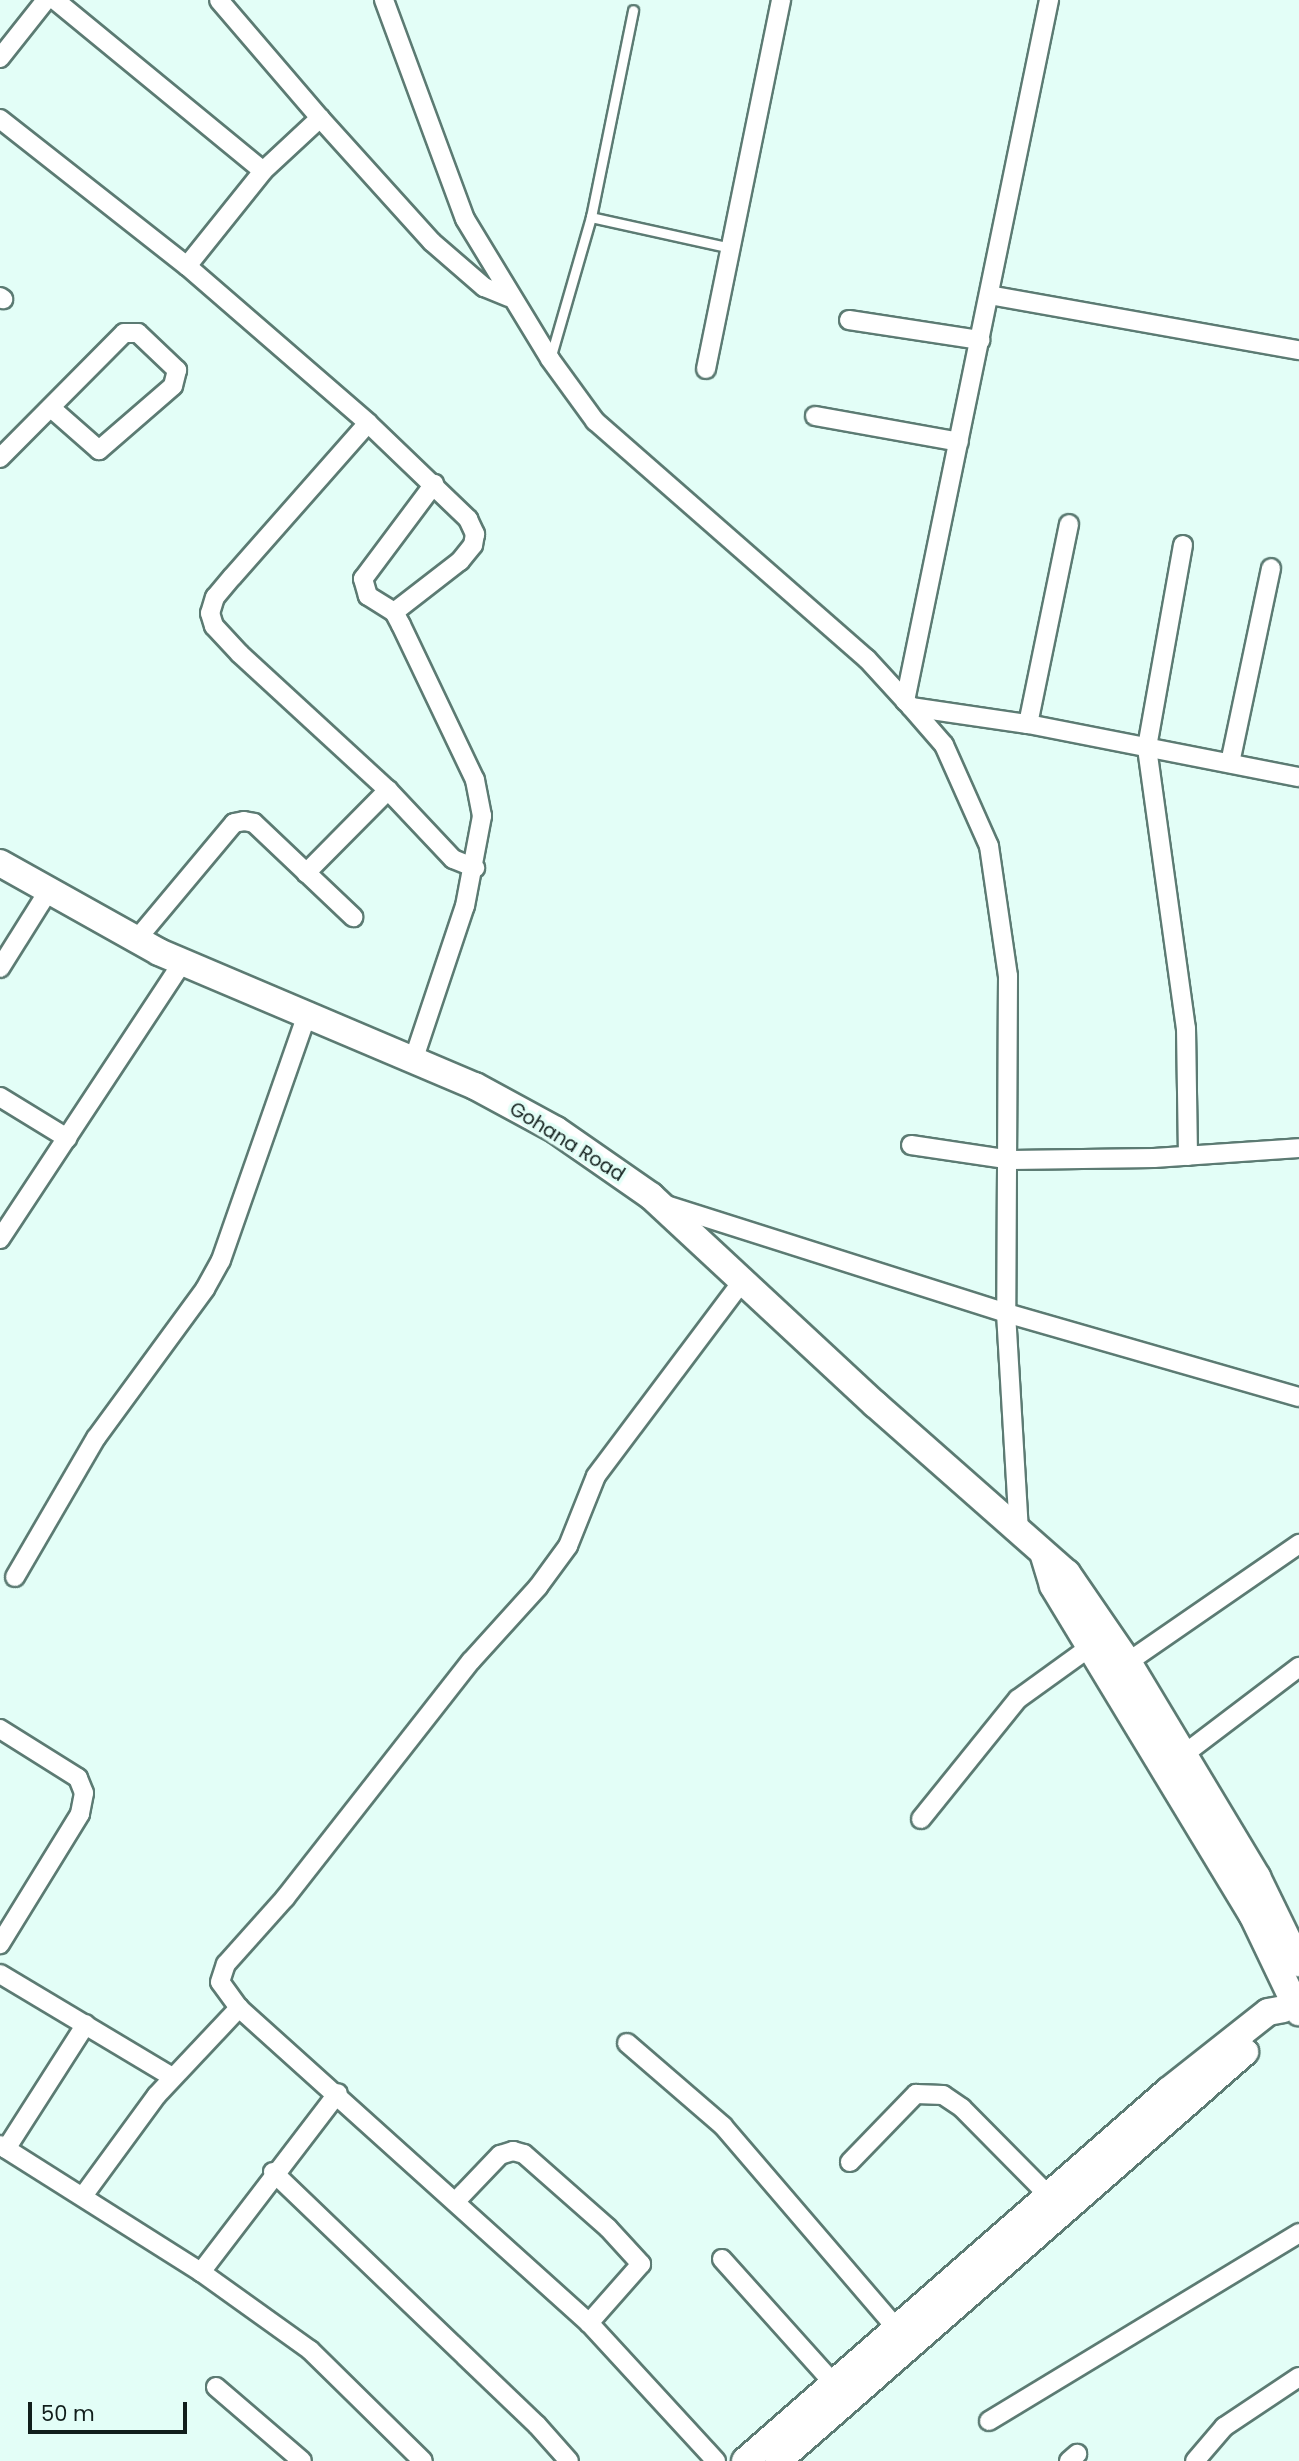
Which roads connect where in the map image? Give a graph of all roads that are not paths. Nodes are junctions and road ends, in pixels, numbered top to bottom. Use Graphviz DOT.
graph roads {
  1 [pos="46,0"];
  2 [pos="55,0"];
  3 [pos="219,0"];
  4 [pos="384,0"];
  5 [pos="781,0"];
  6 [pos="1049,0"];
  7 [pos="633,10"];
  8 [pos="0,58"];
  9 [pos="320,118"];
  10 [pos="0,119"];
  11 [pos="263,171"];
  12 [pos="591,217"];
  13 [pos="731,248"];
  14 [pos="187,266"];
  15 [pos="989,295"];
  16 [pos="509,296"];
  17 [pos="849,320"];
  18 [pos="980,340"];
  19 [pos="1299,350"];
  20 [pos="550,359"];
  21 [pos="706,369"];
  22 [pos="51,408"];
  23 [pos="815,416"];
  24 [pos="369,423"];
  25 [pos="959,442"];
  26 [pos="2,452"];
  27 [pos="434,484"];
  28 [pos="1069,524"];
  29 [pos="1183,545"];
  30 [pos="1271,568"];
  31 [pos="394,612"];
  32 [pos="908,704"];
  33 [pos="1028,723"];
  34 [pos="1147,748"];
  35 [pos="1230,763"];
  36 [pos="1299,777"];
  37 [pos="388,790"];
  38 [pos="0,863"];
  39 [pos="475,868"];
  40 [pos="306,873"];
  41 [pos="49,890"];
  42 [pos="353,917"];
  43 [pos="137,939"];
  44 [pos="183,961"];
  45 [pos="0,968"];
  46 [pos="308,1012"];
  47 [pos="414,1059"];
  48 [pos="0,1097"];
  49 [pos="67,1138"];
  50 [pos="911,1145"];
  51 [pos="1299,1148"];
  52 [pos="1188,1156"];
  53 [pos="1011,1160"];
  54 [pos="658,1202"];
  55 [pos="0,1239"];
  56 [pos="743,1280"];
  57 [pos="1006,1313"];
  58 [pos="1299,1396"];
  59 [pos="1019,1533"];
  60 [pos="1299,1544"];
  61 [pos="1044,1556"];
  62 [pos="15,1577"];
  63 [pos="1093,1645"];
  64 [pos="1128,1662"];
  65 [pos="1299,1667"];
  66 [pos="0,1729"];
  67 [pos="1183,1755"];
  68 [pos="921,1819"];
  69 [pos="0,1944"];
  70 [pos="1299,1963"];
  71 [pos="0,1974"];
  72 [pos="1294,2004"];
  73 [pos="239,2008"];
  74 [pos="86,2024"];
  75 [pos="627,2043"];
  76 [pos="172,2077"];
  77 [pos="338,2093"];
  78 [pos="3,2147"];
  79 [pos="850,2162"];
  80 [pos="273,2172"];
  81 [pos="83,2196"];
  82 [pos="1049,2196"];
  83 [pos="456,2201"];
  84 [pos="1299,2233"];
  85 [pos="722,2259"];
  86 [pos="201,2272"];
  87 [pos="589,2323"];
  88 [pos="897,2329"];
  89 [pos="1299,2377"];
  90 [pos="835,2385"];
  91 [pos="216,2387"];
  92 [pos="989,2421"];
  93 [pos="302,2461"];
  94 [pos="423,2461"];
  95 [pos="569,2461"];
  96 [pos="716,2461"];
  97 [pos="746,2461"];
  98 [pos="778,2461"];
  99 [pos="1195,2461"];
  1 -- 8 [label="street"];
  2 -- 11 [label="street"];
  3 -- 9 [label="street"];
  4 -- 16 [label="street"];
  5 -- 13 [label="street"];
  6 -- 15 [label="street"];
  7 -- 12 [label="lane"];
  9 -- 11 [label="street"];
  9 -- 16 [label="street"];
  10 -- 14 [label="street"];
  11 -- 14 [label="street"];
  12 -- 13 [label="lane"];
  12 -- 20 [label="lane"];
  13 -- 21 [label="street"];
  14 -- 24 [label="street"];
  15 -- 18 [label="street"];
  15 -- 19 [label="street"];
  16 -- 20 [label="street"];
  17 -- 18 [label="street"];
  18 -- 25 [label="street"];
  20 -- 32 [label="street"];
  22 -- 22 [label="street"];
  22 -- 26 [label="street"];
  23 -- 25 [label="street"];
  24 -- 27 [label="street"];
  24 -- 37 [label="street"];
  25 -- 32 [label="street"];
  27 -- 31 [label="street"];
  27 -- 31 [label="street"];
  28 -- 33 [label="street"];
  29 -- 34 [label="street"];
  30 -- 35 [label="street"];
  31 -- 39 [label="street"];
  32 -- 33 [label="street"];
  32 -- 53 [label="street"];
  33 -- 34 [label="street"];
  34 -- 35 [label="street"];
  34 -- 52 [label="street"];
  35 -- 36 [label="street"];
  37 -- 39 [label="street"];
  37 -- 40 [label="street"];
  38 -- 41 [label="main road, Gohana Road"];
  39 -- 47 [label="street"];
  40 -- 42 [label="street"];
  40 -- 43 [label="street"];
  41 -- 43 [label="main road, Gohana Road"];
  41 -- 45 [label="street"];
  43 -- 44 [label="main road, Gohana Road"];
  44 -- 46 [label="main road, Gohana Road"];
  44 -- 49 [label="street"];
  46 -- 47 [label="main road, Gohana Road"];
  46 -- 62 [label="street"];
  47 -- 54 [label="main road, Gohana Road"];
  48 -- 49 [label="street"];
  49 -- 55 [label="street"];
  50 -- 53 [label="street"];
  51 -- 52 [label="street"];
  52 -- 53 [label="street"];
  53 -- 57 [label="street"];
  54 -- 56 [label="main road, Gohana Road"];
  54 -- 57 [label="street"];
  56 -- 59 [label="main road, Gohana Road"];
  56 -- 73 [label="street"];
  57 -- 58 [label="street"];
  57 -- 59 [label="street"];
  59 -- 61 [label="main road, Gohana Road"];
  60 -- 64 [label="street"];
  61 -- 63 [label="main road"];
  61 -- 64 [label="main road, Gohana Road"];
  63 -- 68 [label="street"];
  63 -- 72 [label="main road"];
  64 -- 67 [label="main road, Gohana Road"];
  65 -- 67 [label="street"];
  66 -- 69 [label="street"];
  67 -- 70 [label="main road, Gohana Road"];
  71 -- 74 [label="street"];
  72 -- 82 [label="main road"];
  72 -- 98 [label="main road"];
  73 -- 76 [label="street"];
  73 -- 77 [label="street"];
  74 -- 76 [label="street"];
  74 -- 78 [label="street"];
  75 -- 88 [label="street"];
  76 -- 81 [label="street"];
  77 -- 80 [label="street"];
  77 -- 83 [label="street"];
  78 -- 81 [label="street"];
  79 -- 82 [label="street"];
  80 -- 86 [label="street"];
  80 -- 95 [label="street"];
  81 -- 86 [label="street"];
  82 -- 88 [label="main road"];
  83 -- 87 [label="street"];
  83 -- 87 [label="street"];
  84 -- 92 [label="street"];
  85 -- 90 [label="street"];
  86 -- 94 [label="street"];
  87 -- 96 [label="street"];
  88 -- 90 [label="main road"];
  89 -- 99 [label="street"];
  90 -- 97 [label="main road"];
  91 -- 93 [label="street"];
}
